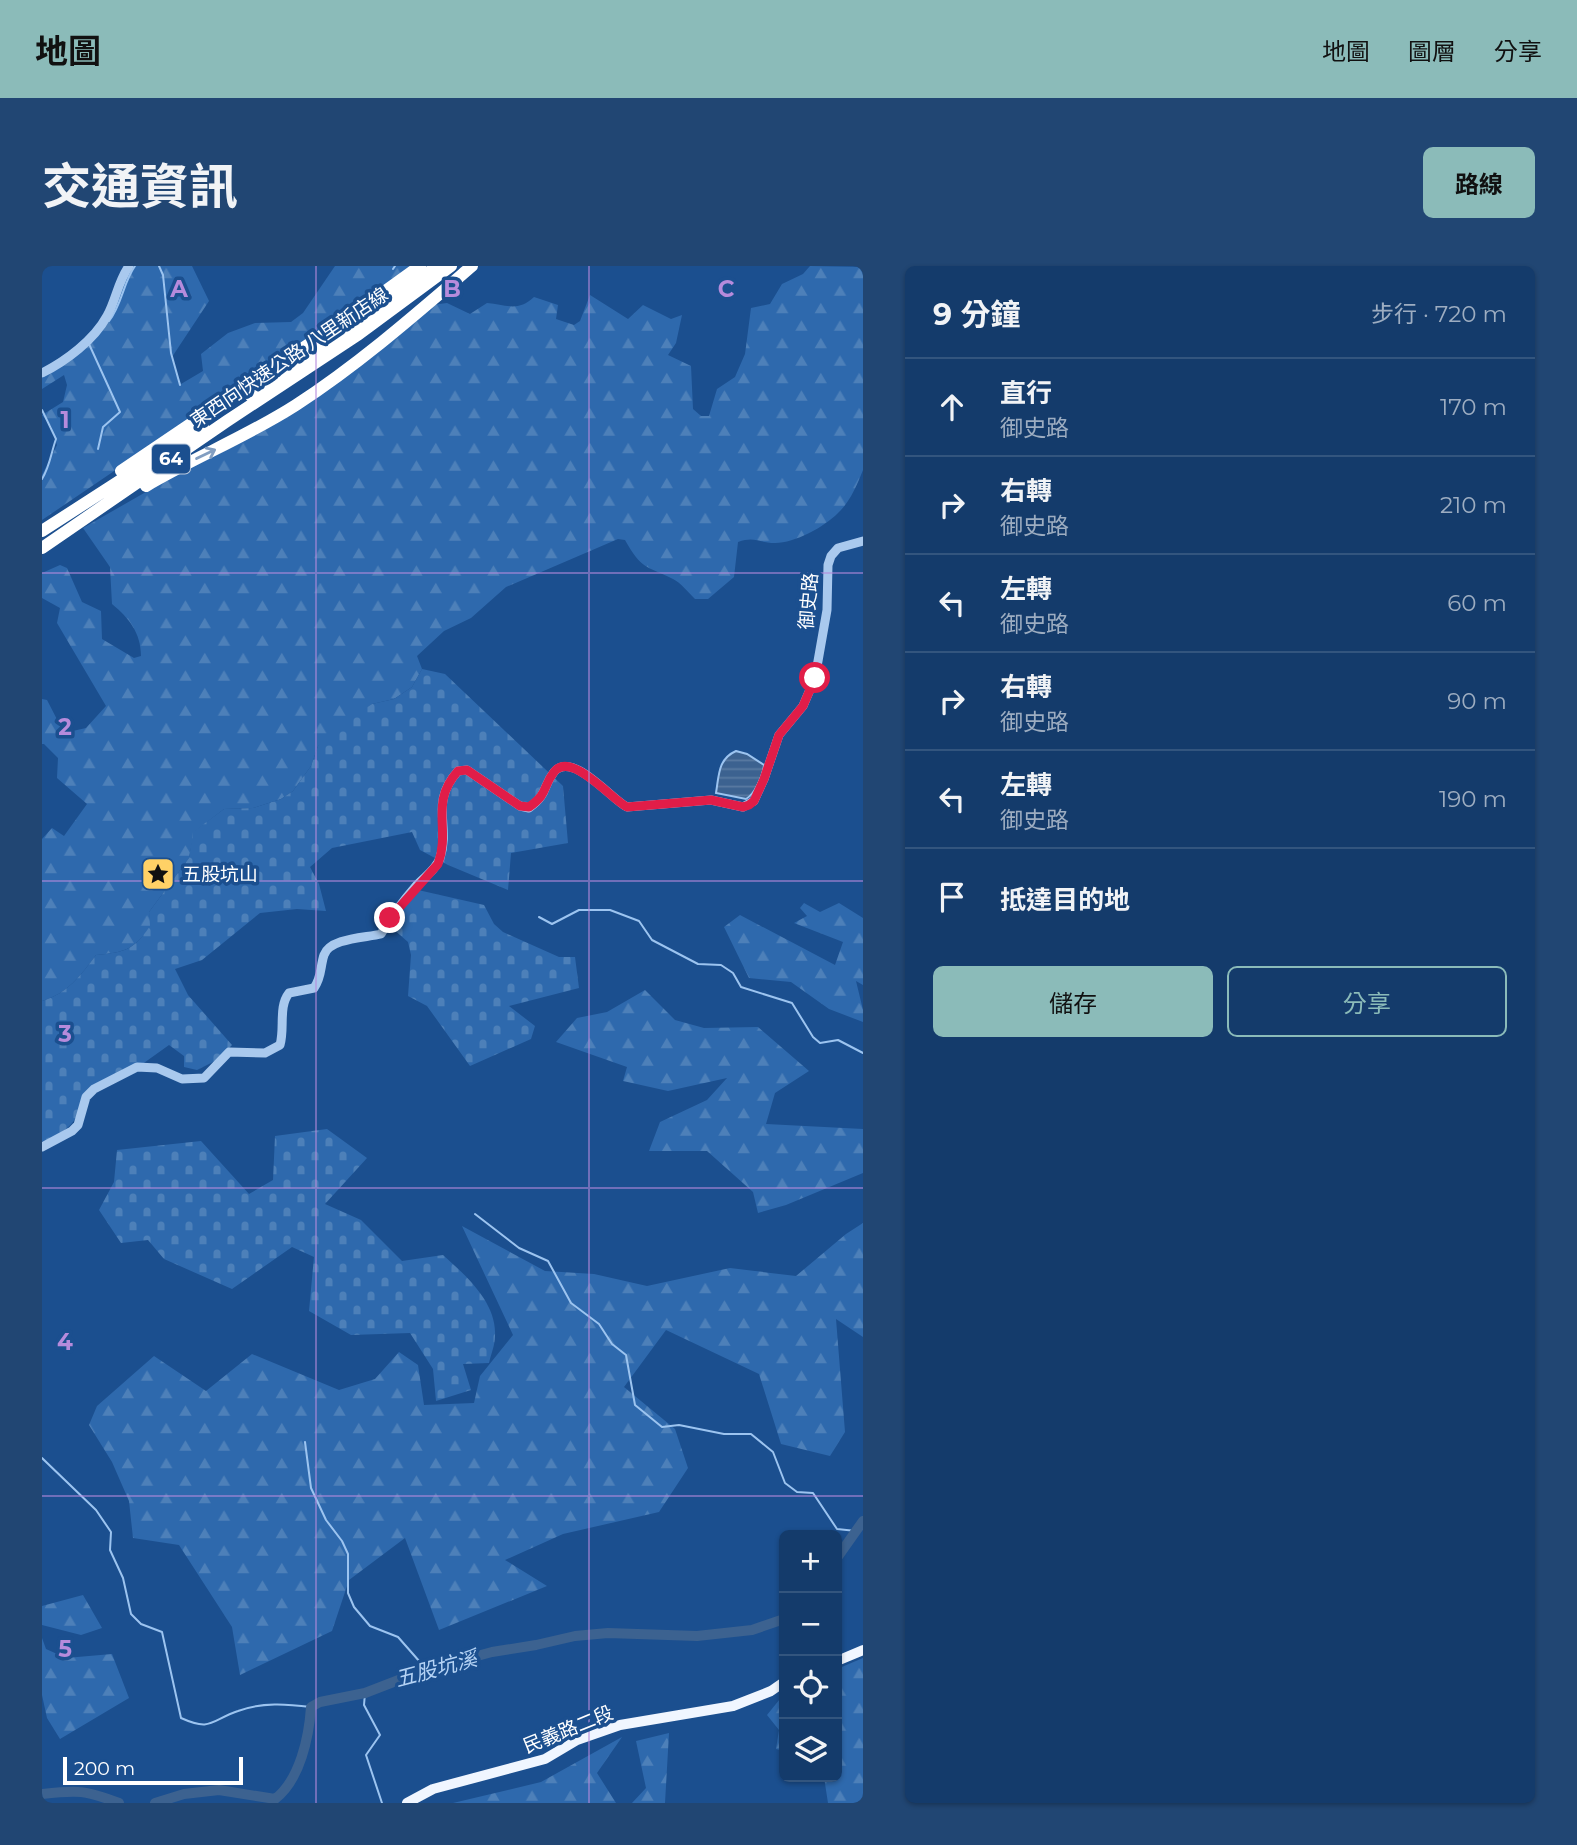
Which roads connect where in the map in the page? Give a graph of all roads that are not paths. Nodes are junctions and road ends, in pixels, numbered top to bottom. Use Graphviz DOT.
graph roads {
  1 [pos="129,266"];
  2 [pos="420,266"];
  3 [pos="437,266"];
  4 [pos="451,266"];
  5 [pos="472,266"];
  6 [pos="296,365"];
  7 [pos="42,373"];
  8 [pos="42,531"];
  9 [pos="61,536"];
  10 [pos="863,541"];
  11 [pos="42,548"];
  12 [pos="42,1147"];
  13 [pos="863,1650"];
  14 [pos="842,1659"];
  15 [pos="779,1685"];
  16 [pos="407,1803"];
  1 -- 7 [label="street"];
  2 -- 6 [label="highway"];
  3 -- 6 [label="highway, 東西向快速公路 八里新店線 / 64"];
  4 -- 6 [label="highway, 東西向快速公路 八里新店線 / 64"];
  9 -- 5 [label="highway, one-way"];
  6 -- 8 [label="highway, 東西向快速公路 八里新店線 / 64"];
  6 -- 9 [label="highway, 東西向快速公路 八里新店線 / 64"];
  9 -- 11 [label="highway, 東西向快速公路 八里新店線 / 64"];
  10 -- 12 [label="street, 御史路"];
  13 -- 14 [label="main road"];
  15 -- 16 [label="main road, 民義路二段"];
}
